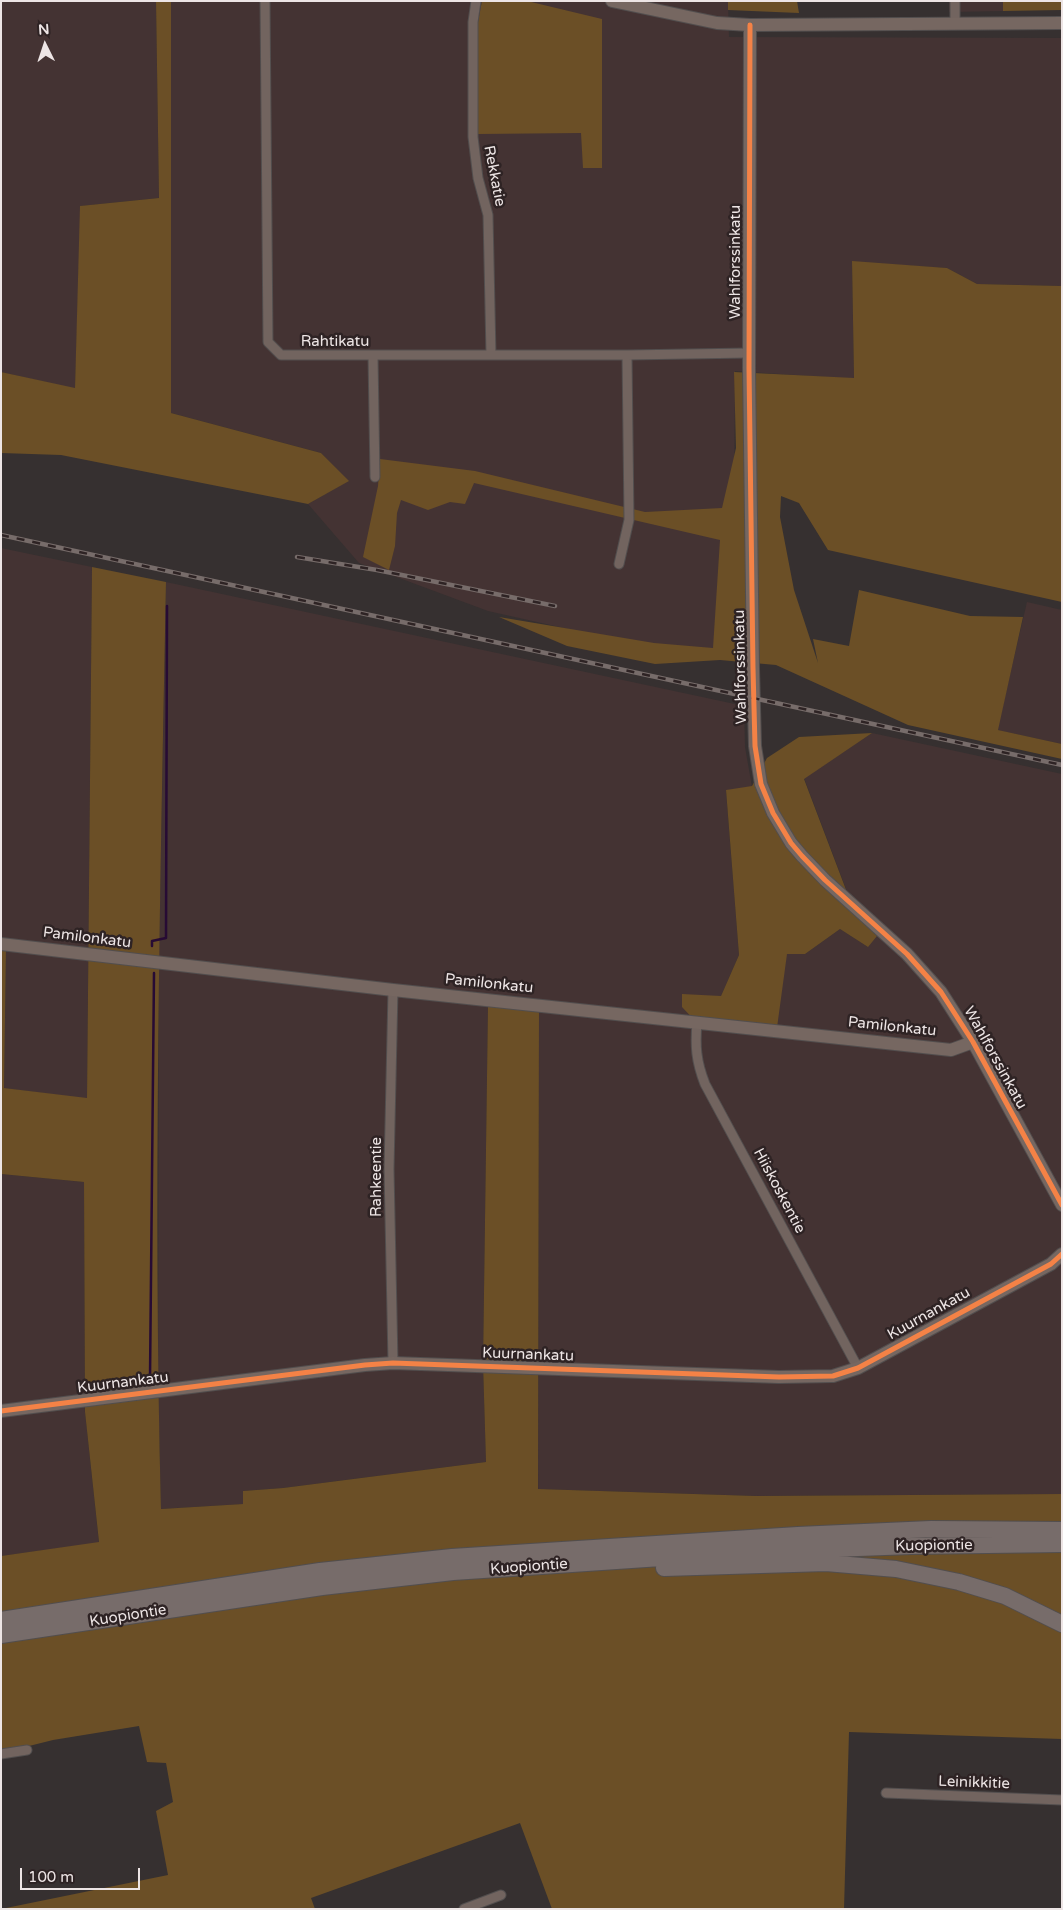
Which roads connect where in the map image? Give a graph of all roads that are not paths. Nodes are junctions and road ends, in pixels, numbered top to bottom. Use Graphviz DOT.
graph roads {
  1 [pos="265,1"];
  2 [pos="476,1"];
  3 [pos="612,1"];
  4 [pos="955,1"];
  5 [pos="1062,23"];
  6 [pos="955,24"];
  7 [pos="750,25"];
  8 [pos="749,353"];
  9 [pos="491,355"];
  10 [pos="626,355"];
  11 [pos="372,356"];
  12 [pos="375,477"];
  13 [pos="619,564"];
  14 [pos="1,944"];
  15 [pos="393,990"];
  16 [pos="697,1022"];
  17 [pos="973,1042"];
  18 [pos="1062,1205"];
  19 [pos="1062,1254"];
  20 [pos="1062,1265"];
  21 [pos="1032,1274"];
  22 [pos="393,1363"];
  23 [pos="858,1368"];
  24 [pos="1,1411"];
  25 [pos="1062,1521"];
  26 [pos="931,1529"];
  27 [pos="1062,1530"];
  28 [pos="1062,1544"];
  29 [pos="576,1564"];
  30 [pos="146,1605"];
  31 [pos="114,1610"];
  32 [pos="1,1620"];
  33 [pos="1062,1624"];
  34 [pos="1,1636"];
  35 [pos="27,1750"];
  36 [pos="1,1754"];
  37 [pos="886,1794"];
  38 [pos="1062,1800"];
  39 [pos="501,1895"];
  40 [pos="464,1909"];
  1 -- 11 [label="street, Rahtikatu"];
  2 -- 9 [label="street, Rekkatie"];
  3 -- 7 [label="street"];
  4 -- 6 [label="street"];
  5 -- 6 [label="street"];
  6 -- 7 [label="street"];
  7 -- 8 [label="street, Wahlforssinkatu"];
  8 -- 10 [label="street, Rahtikatu"];
  8 -- 17 [label="street, Wahlforssinkatu"];
  9 -- 10 [label="street, Rahtikatu"];
  9 -- 11 [label="street, Rahtikatu"];
  10 -- 13 [label="street"];
  11 -- 12 [label="street"];
  14 -- 15 [label="street, Pamilonkatu"];
  15 -- 16 [label="street, Pamilonkatu"];
  15 -- 22 [label="street, Rahkeentie"];
  16 -- 17 [label="street, Pamilonkatu"];
  16 -- 23 [label="street, Hiiskoskentie"];
  17 -- 18 [label="street, Wahlforssinkatu"];
  19 -- 21 [label="street, Kuurnankatu"];
  20 -- 21 [label="street, Kuurnankatu"];
  21 -- 23 [label="street, Kuurnankatu"];
  22 -- 23 [label="street, Kuurnankatu"];
  22 -- 24 [label="street, Kuurnankatu"];
  25 -- 26 [label="highway"];
  26 -- 27 [label="highway, Kuopiontie"];
  26 -- 30 [label="highway, Kuopiontie"];
  28 -- 29 [label="highway, Kuopiontie"];
  29 -- 30 [label="highway, Kuopiontie"];
  29 -- 33 [label="highway"];
  30 -- 31 [label="highway, Kuopiontie"];
  31 -- 32 [label="highway, Kuopiontie"];
  31 -- 34 [label="highway, Kuopiontie"];
  35 -- 36 [label="street"];
  37 -- 38 [label="street, Leinikkitie"];
  39 -- 40 [label="street"];
}
